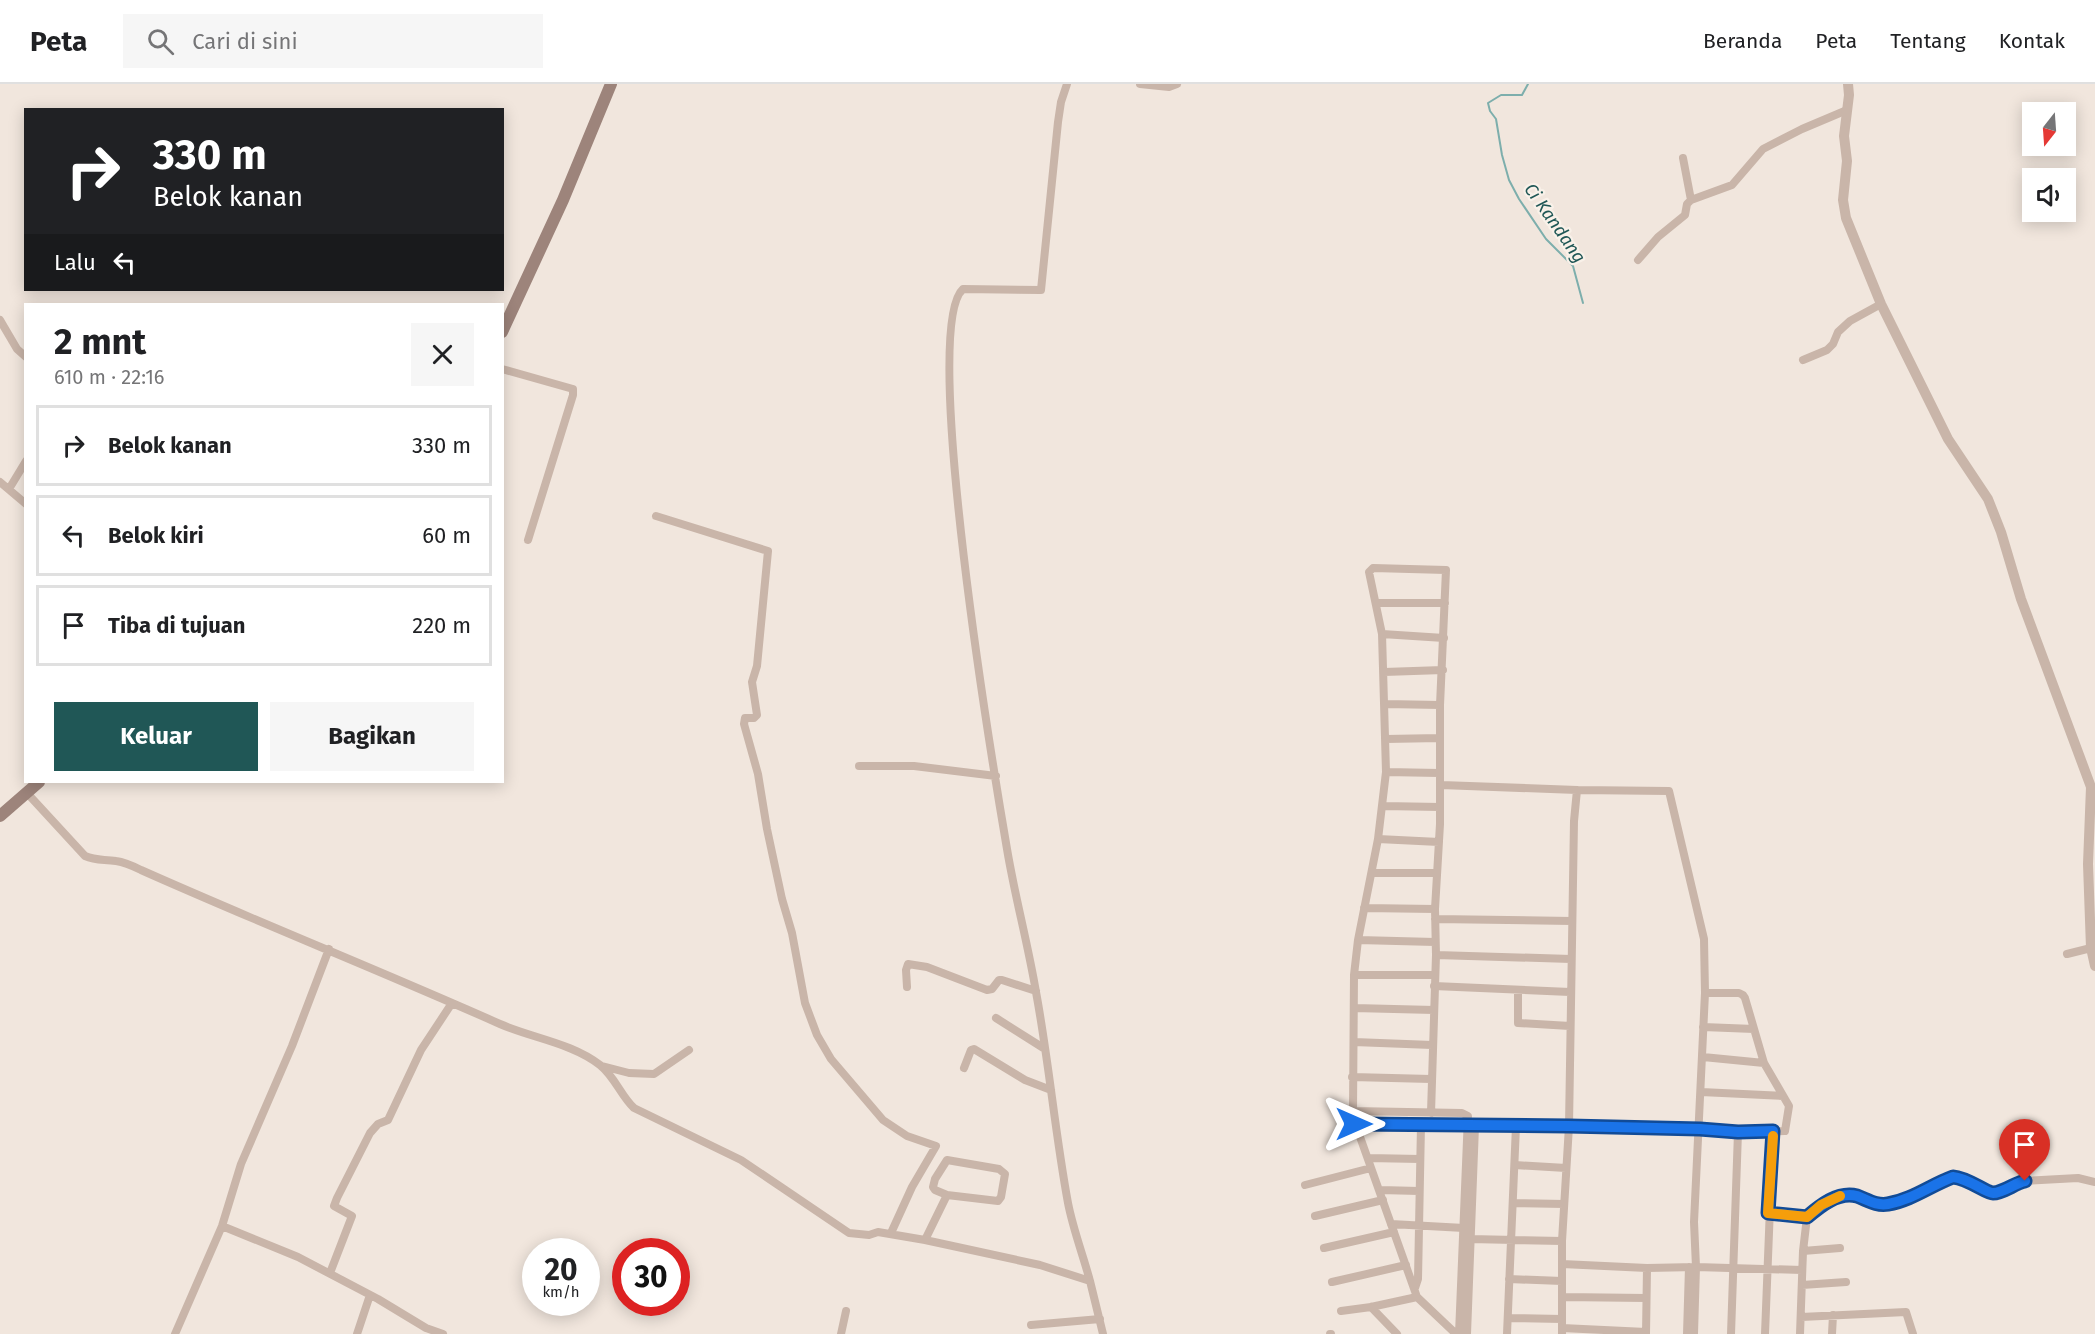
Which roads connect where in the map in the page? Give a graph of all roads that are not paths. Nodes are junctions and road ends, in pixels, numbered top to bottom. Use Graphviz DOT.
graph roads {
  1 [pos="611,84"];
  2 [pos="1067,84"];
  3 [pos="1140,84"];
  4 [pos="1177,84"];
  5 [pos="1848,84"];
  6 [pos="1847,110"];
  7 [pos="1683,158"];
  8 [pos="1691,200"];
  9 [pos="1638,260"];
  10 [pos="1881,304"];
  11 [pos="0,320"];
  12 [pos="504,328"];
  13 [pos="24,355"];
  14 [pos="1803,360"];
  15 [pos="504,370"];
  16 [pos="24,464"];
  17 [pos="0,482"];
  18 [pos="9,489"];
  19 [pos="24,502"];
  20 [pos="656,516"];
  21 [pos="528,540"];
  22 [pos="1377,603"];
  23 [pos="1445,603"];
  24 [pos="1382,634"];
  25 [pos="1444,638"];
  26 [pos="1443,670"];
  27 [pos="1384,672"];
  28 [pos="1385,704"];
  29 [pos="1440,705"];
  30 [pos="1440,738"];
  31 [pos="1386,739"];
  32 [pos="859,765"];
  33 [pos="1386,772"];
  34 [pos="1439,773"];
  35 [pos="996,776"];
  36 [pos="38,783"];
  37 [pos="1441,785"];
  38 [pos="1577,790"];
  39 [pos="27,793"];
  40 [pos="1383,806"];
  41 [pos="1440,807"];
  42 [pos="0,816"];
  43 [pos="1378,839"];
  44 [pos="1439,842"];
  45 [pos="1372,873"];
  46 [pos="1437,873"];
  47 [pos="1364,908"];
  48 [pos="1435,909"];
  49 [pos="1435,919"];
  50 [pos="1572,921"];
  51 [pos="1358,940"];
  52 [pos="1435,942"];
  53 [pos="329,949"];
  54 [pos="2067,954"];
  55 [pos="1436,955"];
  56 [pos="2093,956"];
  57 [pos="1571,958"];
  58 [pos="1354,975"];
  59 [pos="1434,975"];
  60 [pos="1434,986"];
  61 [pos="907,987"];
  62 [pos="1518,990"];
  63 [pos="1036,991"];
  64 [pos="1570,992"];
  65 [pos="1705,993"];
  66 [pos="452,1003"];
  67 [pos="1354,1008"];
  68 [pos="1434,1010"];
  69 [pos="996,1018"];
  70 [pos="1570,1026"];
  71 [pos="1703,1027"];
  72 [pos="1754,1029"];
  73 [pos="1354,1042"];
  74 [pos="1432,1045"];
  75 [pos="1045,1048"];
  76 [pos="689,1050"];
  77 [pos="1703,1057"];
  78 [pos="1764,1063"];
  79 [pos="602,1066"];
  80 [pos="964,1068"];
  81 [pos="1352,1077"];
  82 [pos="1431,1079"];
  83 [pos="1051,1090"];
  84 [pos="1701,1092"];
  85 [pos="1783,1096"];
  86 [pos="1353,1111"];
  87 [pos="1431,1113"];
  88 [pos="1354,1124"];
  89 [pos="1421,1125"];
  90 [pos="1471,1126"];
  91 [pos="1516,1126"];
  92 [pos="1569,1126"];
  93 [pos="1700,1129"];
  94 [pos="1773,1131"];
  95 [pos="1738,1132"];
  96 [pos="1368,1158"];
  97 [pos="1420,1159"];
  98 [pos="1515,1165"];
  99 [pos="1371,1168"];
  100 [pos="1566,1168"];
  101 [pos="2095,1182"];
  102 [pos="1305,1185"];
  103 [pos="1380,1190"];
  104 [pos="1419,1191"];
  105 [pos="947,1195"];
  106 [pos="1383,1200"];
  107 [pos="1513,1203"];
  108 [pos="1564,1204"];
  109 [pos="1768,1213"];
  110 [pos="1315,1216"];
  111 [pos="1807,1217"];
  112 [pos="1420,1224"];
  113 [pos="222,1226"];
  114 [pos="1393,1228"];
  115 [pos="1464,1228"];
  116 [pos="891,1233"];
  117 [pos="1470,1239"];
  118 [pos="925,1240"];
  119 [pos="1510,1240"];
  120 [pos="1562,1241"];
  121 [pos="1324,1248"];
  122 [pos="1840,1248"];
  123 [pos="1803,1251"];
  124 [pos="1562,1263"];
  125 [pos="1406,1265"];
  126 [pos="1693,1267"];
  127 [pos="1647,1268"];
  128 [pos="1732,1269"];
  129 [pos="1767,1270"];
  130 [pos="1802,1270"];
  131 [pos="330,1273"];
  132 [pos="1509,1279"];
  133 [pos="1090,1281"];
  134 [pos="1562,1281"];
  135 [pos="1332,1282"];
  136 [pos="1846,1282"];
  137 [pos="1802,1285"];
  138 [pos="1416,1293"];
  139 [pos="370,1295"];
  140 [pos="1562,1297"];
  141 [pos="1646,1298"];
  142 [pos="1371,1307"];
  143 [pos="846,1311"];
  144 [pos="1341,1311"];
  145 [pos="1833,1315"];
  146 [pos="1801,1317"];
  147 [pos="1508,1318"];
  148 [pos="1100,1319"];
  149 [pos="1031,1325"];
  150 [pos="1562,1327"];
  151 [pos="424,1331"];
  152 [pos="1646,1333"];
  153 [pos="175,1334"];
  154 [pos="357,1334"];
  155 [pos="443,1334"];
  156 [pos="841,1334"];
  157 [pos="1103,1334"];
  158 [pos="1396,1334"];
  159 [pos="1458,1334"];
  160 [pos="1467,1334"];
  161 [pos="1507,1334"];
  162 [pos="1687,1334"];
  163 [pos="1694,1334"];
  164 [pos="1731,1334"];
  165 [pos="1765,1334"];
  166 [pos="1800,1334"];
  167 [pos="1832,1334"];
  168 [pos="1913,1334"];
  1 -- 12 [label="main road"];
  2 -- 35 [label="street"];
  3 -- 4 [label="street"];
  5 -- 6 [label="street"];
  6 -- 8 [label="street"];
  6 -- 10 [label="street"];
  7 -- 8 [label="street"];
  8 -- 9 [label="street"];
  10 -- 14 [label="street"];
  10 -- 56 [label="street"];
  11 -- 13 [label="street"];
  15 -- 21 [label="street"];
  16 -- 18 [label="street"];
  17 -- 18 [label="street"];
  18 -- 19 [label="street"];
  20 -- 116 [label="street"];
  22 -- 23 [label="street"];
  22 -- 23 [label="street"];
  22 -- 24 [label="street"];
  23 -- 25 [label="street"];
  24 -- 25 [label="street"];
  24 -- 27 [label="street"];
  25 -- 26 [label="street"];
  26 -- 27 [label="street"];
  26 -- 29 [label="street"];
  27 -- 28 [label="street"];
  28 -- 29 [label="street"];
  28 -- 31 [label="street"];
  29 -- 30 [label="street"];
  30 -- 31 [label="street"];
  30 -- 34 [label="street"];
  31 -- 33 [label="street"];
  32 -- 35 [label="street"];
  33 -- 34 [label="street"];
  33 -- 40 [label="street"];
  34 -- 37 [label="street"];
  35 -- 63 [label="street"];
  36 -- 39 [label="main road"];
  37 -- 38 [label="street"];
  37 -- 41 [label="street"];
  38 -- 50 [label="street"];
  38 -- 65 [label="street"];
  39 -- 42 [label="main road"];
  39 -- 53 [label="street"];
  40 -- 41 [label="street"];
  40 -- 43 [label="street"];
  41 -- 44 [label="street"];
  43 -- 44 [label="street"];
  43 -- 45 [label="street"];
  44 -- 46 [label="street"];
  45 -- 46 [label="street"];
  45 -- 47 [label="street"];
  46 -- 48 [label="street"];
  47 -- 48 [label="street"];
  47 -- 51 [label="street"];
  48 -- 49 [label="street"];
  49 -- 50 [label="street"];
  49 -- 52 [label="street"];
  50 -- 57 [label="street"];
  51 -- 52 [label="street"];
  51 -- 58 [label="street"];
  52 -- 55 [label="street"];
  53 -- 66 [label="street"];
  53 -- 113 [label="street"];
  54 -- 56 [label="street"];
  55 -- 57 [label="street"];
  55 -- 59 [label="street"];
  57 -- 64 [label="street"];
  58 -- 59 [label="street"];
  58 -- 67 [label="street"];
  59 -- 60 [label="street"];
  60 -- 62 [label="street"];
  60 -- 68 [label="street"];
  61 -- 63 [label="street"];
  62 -- 64 [label="street"];
  62 -- 70 [label="street"];
  63 -- 75 [label="street"];
  64 -- 70 [label="street"];
  65 -- 71 [label="street"];
  65 -- 72 [label="street"];
  66 -- 79 [label="street"];
  66 -- 131 [label="street"];
  67 -- 68 [label="street"];
  67 -- 73 [label="street"];
  68 -- 74 [label="street"];
  69 -- 75 [label="street"];
  70 -- 92 [label="street"];
  71 -- 72 [label="street"];
  71 -- 77 [label="street"];
  72 -- 78 [label="street"];
  73 -- 74 [label="street"];
  73 -- 81 [label="street"];
  74 -- 82 [label="street"];
  75 -- 83 [label="street"];
  76 -- 79 [label="street"];
  77 -- 78 [label="street"];
  77 -- 84 [label="street"];
  78 -- 85 [label="street"];
  79 -- 116 [label="street"];
  80 -- 83 [label="street"];
  81 -- 82 [label="street"];
  81 -- 86 [label="street"];
  82 -- 87 [label="street"];
  83 -- 133 [label="street"];
  84 -- 85 [label="street"];
  84 -- 93 [label="street"];
  85 -- 94 [label="street"];
  86 -- 87 [label="street"];
  86 -- 88 [label="street"];
  87 -- 90 [label="street"];
  88 -- 89 [label="street"];
  88 -- 96 [label="street"];
  89 -- 90 [label="street"];
  89 -- 97 [label="street"];
  90 -- 91 [label="street"];
  90 -- 115 [label="street"];
  90 -- 117 [label="street"];
  91 -- 92 [label="street"];
  91 -- 98 [label="street"];
  92 -- 93 [label="street"];
  92 -- 100 [label="street"];
  93 -- 95 [label="street"];
  93 -- 126 [label="street"];
  94 -- 95 [label="street"];
  94 -- 109 [label="street"];
  95 -- 128 [label="street"];
  96 -- 97 [label="street"];
  96 -- 99 [label="street"];
  97 -- 104 [label="street"];
  98 -- 100 [label="street"];
  98 -- 107 [label="street"];
  99 -- 102 [label="street"];
  99 -- 103 [label="street"];
  100 -- 108 [label="street"];
  101 -- 111 [label="street"];
  103 -- 104 [label="street"];
  103 -- 106 [label="street"];
  104 -- 112 [label="street"];
  105 -- 105 [label="street"];
  105 -- 118 [label="street"];
  106 -- 110 [label="street"];
  106 -- 114 [label="street"];
  107 -- 108 [label="street"];
  107 -- 119 [label="street"];
  108 -- 120 [label="street"];
  109 -- 111 [label="street"];
  109 -- 129 [label="street"];
  111 -- 123 [label="street"];
  112 -- 114 [label="street"];
  112 -- 115 [label="street"];
  112 -- 138 [label="street"];
  113 -- 131 [label="street"];
  113 -- 153 [label="street"];
  114 -- 121 [label="street"];
  114 -- 125 [label="street"];
  115 -- 159 [label="street"];
  116 -- 118 [label="street"];
  117 -- 119 [label="street"];
  117 -- 160 [label="street"];
  118 -- 133 [label="street"];
  119 -- 120 [label="street"];
  119 -- 132 [label="street"];
  120 -- 124 [label="street"];
  122 -- 123 [label="street"];
  123 -- 130 [label="street"];
  124 -- 127 [label="street"];
  124 -- 134 [label="street"];
  125 -- 135 [label="street"];
  125 -- 138 [label="street"];
  126 -- 127 [label="street"];
  126 -- 128 [label="street"];
  126 -- 162 [label="street"];
  126 -- 163 [label="street"];
  127 -- 141 [label="street"];
  128 -- 129 [label="street"];
  128 -- 164 [label="street"];
  129 -- 130 [label="street"];
  129 -- 165 [label="street"];
  130 -- 137 [label="street"];
  131 -- 139 [label="street"];
  132 -- 134 [label="street"];
  132 -- 147 [label="street"];
  133 -- 148 [label="street"];
  134 -- 140 [label="street"];
  136 -- 137 [label="street"];
  137 -- 146 [label="street"];
  138 -- 142 [label="street"];
  138 -- 159 [label="street"];
  139 -- 151 [label="street"];
  139 -- 154 [label="street"];
  140 -- 141 [label="street"];
  140 -- 150 [label="street"];
  141 -- 152 [label="street"];
  142 -- 144 [label="street"];
  142 -- 158 [label="street"];
  143 -- 156 [label="street"];
  145 -- 146 [label="street"];
  145 -- 167 [label="street"];
  145 -- 168 [label="street"];
  146 -- 166 [label="street"];
  147 -- 150 [label="street"];
  147 -- 161 [label="street"];
  148 -- 149 [label="street"];
  148 -- 157 [label="street"];
  150 -- 152 [label="street"];
  151 -- 155 [label="street"];
}
